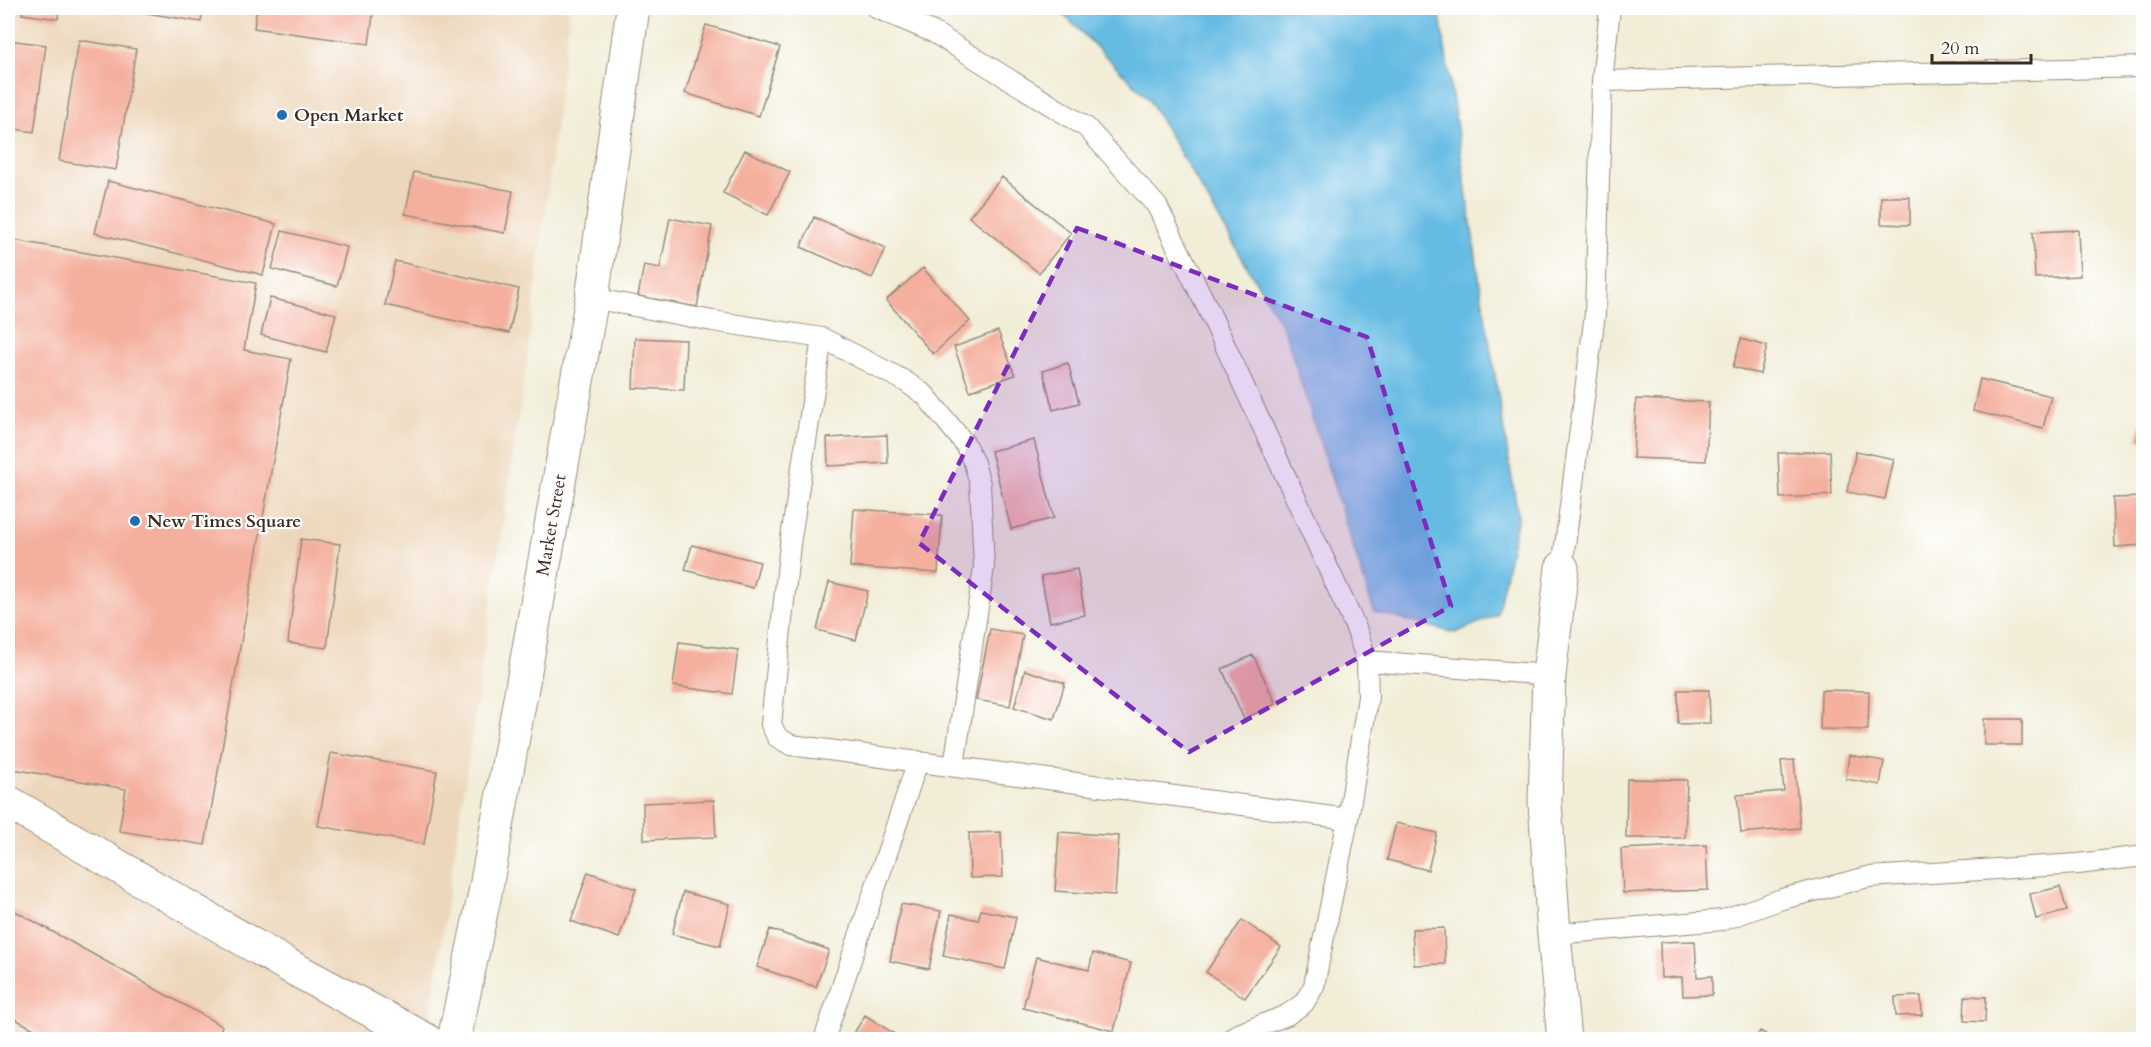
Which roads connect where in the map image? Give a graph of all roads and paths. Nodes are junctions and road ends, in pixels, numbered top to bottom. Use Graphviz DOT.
graph roads {
  1 [pos="633,8"];
  2 [pos="876,8"];
  3 [pos="1610,8"];
  4 [pos="2144,67"];
  5 [pos="1602,81"];
  6 [pos="592,298"];
  7 [pos="822,338"];
  8 [pos="1562,568"];
  9 [pos="1367,661"];
  10 [pos="1549,675"];
  11 [pos="918,762"];
  12 [pos="954,766"];
  13 [pos="8,802"];
  14 [pos="1348,819"];
  15 [pos="2144,856"];
  16 [pos="1554,934"];
  17 [pos="426,1040"];
  18 [pos="454,1040"];
  19 [pos="824,1040"];
  20 [pos="1230,1040"];
  21 [pos="1564,1040"];
  1 -- 6 [label="street, Market Street"];
  2 -- 9 [label="lane"];
  3 -- 5 [label="lane"];
  4 -- 5 [label="lane"];
  5 -- 8 [label="lane"];
  6 -- 7 [label="lane"];
  6 -- 18 [label="street, Market Street"];
  7 -- 11 [label="lane"];
  7 -- 12 [label="lane"];
  8 -- 10 [label="street"];
  9 -- 10 [label="lane"];
  9 -- 14 [label="lane"];
  10 -- 16 [label="street"];
  11 -- 12 [label="lane"];
  11 -- 19 [label="lane"];
  12 -- 14 [label="lane"];
  13 -- 17 [label="street"];
  14 -- 20 [label="lane"];
  15 -- 16 [label="lane"];
  16 -- 21 [label="street"];
}
